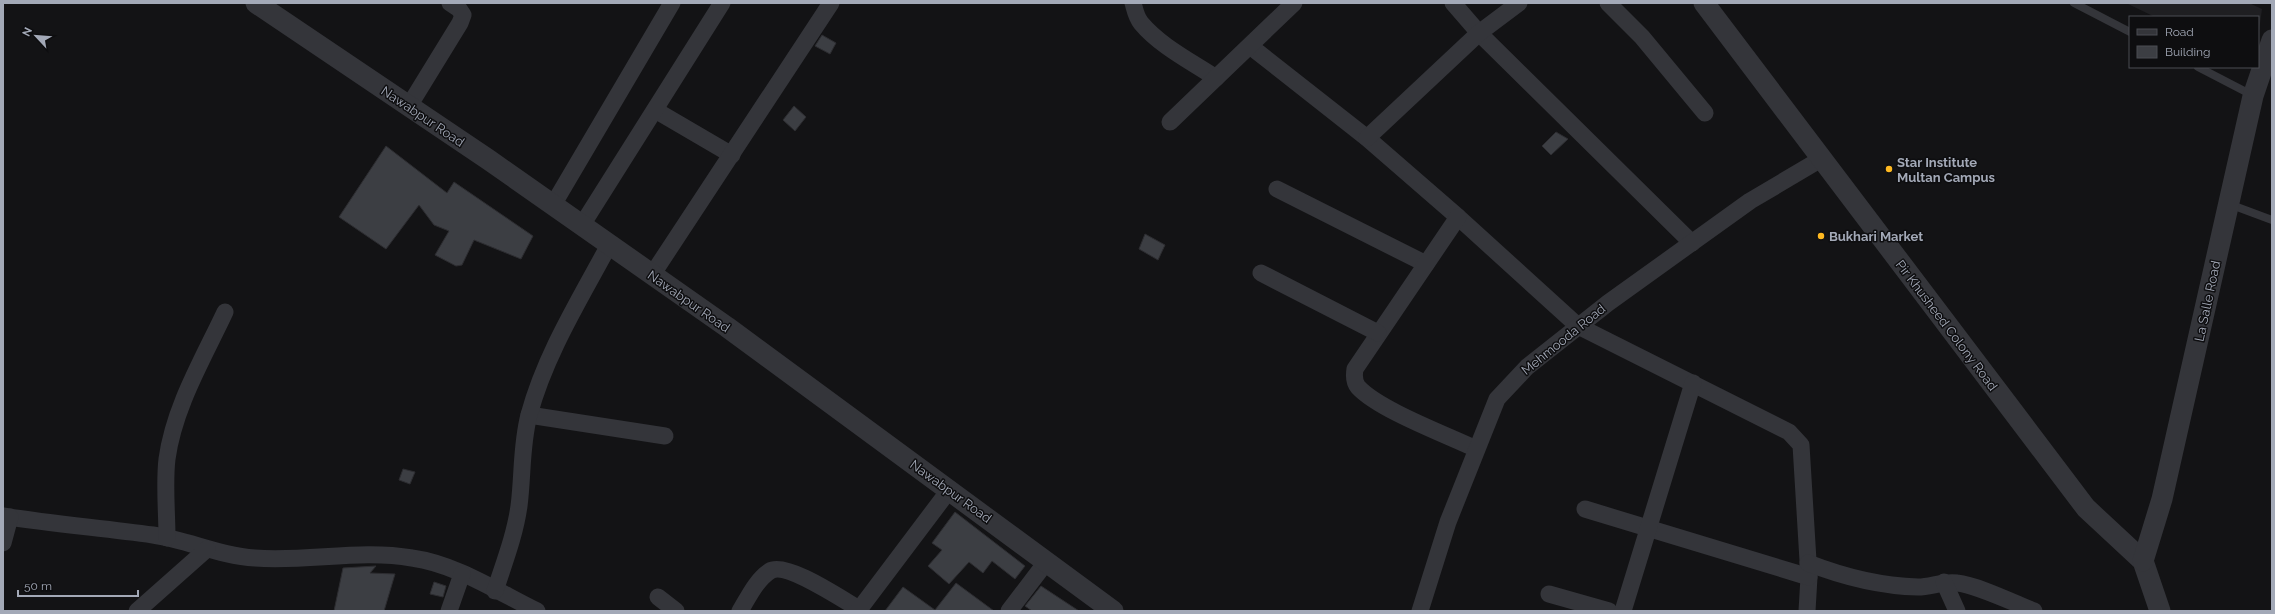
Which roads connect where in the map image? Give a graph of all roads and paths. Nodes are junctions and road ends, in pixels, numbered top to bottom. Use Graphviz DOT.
graph roads {
  1 [pos="256,3"];
  2 [pos="450,3"];
  3 [pos="672,3"];
  4 [pos="722,3"];
  5 [pos="831,3"];
  6 [pos="1133,3"];
  7 [pos="1294,3"];
  8 [pos="1453,3"];
  9 [pos="1520,3"];
  10 [pos="1608,3"];
  11 [pos="1704,3"];
  12 [pos="2074,3"];
  13 [pos="2129,31"];
  14 [pos="1479,33"];
  15 [pos="2272,40"];
  16 [pos="1250,46"];
  17 [pos="2200,68"];
  18 [pos="1216,78"];
  19 [pos="2253,96"];
  20 [pos="409,106"];
  21 [pos="655,110"];
  22 [pos="1705,113"];
  23 [pos="1170,122"];
  24 [pos="1367,138"];
  25 [pos="732,155"];
  26 [pos="1821,160"];
  27 [pos="1278,189"];
  28 [pos="2228,203"];
  29 [pos="553,205"];
  30 [pos="1458,216"];
  31 [pos="2272,220"];
  32 [pos="582,225"];
  33 [pos="1692,243"];
  34 [pos="609,245"];
  35 [pos="1426,264"];
  36 [pos="1261,273"];
  37 [pos="652,275"];
  38 [pos="225,312"];
  39 [pos="1578,326"];
  40 [pos="1378,333"];
  41 [pos="1693,383"];
  42 [pos="530,415"];
  43 [pos="665,436"];
  44 [pos="1476,448"];
  45 [pos="950,490"];
  46 [pos="1585,509"];
  47 [pos="6,517"];
  48 [pos="1648,528"];
  49 [pos="167,538"];
  50 [pos="3,543"];
  51 [pos="207,549"];
  52 [pos="1047,561"];
  53 [pos="2143,561"];
  54 [pos="1809,570"];
  55 [pos="462,574"];
  56 [pos="1944,582"];
  57 [pos="495,590"];
  58 [pos="1549,594"];
  59 [pos="658,597"];
  60 [pos="858,610"];
  61 [pos="137,611"];
  62 [pos="449,611"];
  63 [pos="537,611"];
  64 [pos="676,611"];
  65 [pos="740,611"];
  66 [pos="1009,611"];
  67 [pos="1113,611"];
  68 [pos="1420,611"];
  69 [pos="1609,611"];
  70 [pos="1623,611"];
  71 [pos="1807,611"];
  72 [pos="1957,611"];
  73 [pos="2034,611"];
  74 [pos="2160,611"];
  1 -- 20 [label="street, Nawabpur Road"];
  2 -- 20 [label="street"];
  3 -- 29 [label="street"];
  4 -- 21 [label="street"];
  5 -- 25 [label="street"];
  6 -- 18 [label="street"];
  7 -- 16 [label="street"];
  8 -- 14 [label="street"];
  9 -- 14 [label="street"];
  10 -- 22 [label="street"];
  11 -- 26 [label="street, Pir Khusheed Colony Road"];
  12 -- 13 [label="lane"];
  14 -- 24 [label="street"];
  14 -- 33 [label="street"];
  15 -- 19 [label="street, La Salle Road"];
  16 -- 18 [label="street"];
  16 -- 24 [label="street"];
  17 -- 19 [label="lane"];
  18 -- 23 [label="street"];
  19 -- 28 [label="street, La Salle Road"];
  20 -- 29 [label="street, Nawabpur Road"];
  21 -- 25 [label="street"];
  21 -- 32 [label="street"];
  24 -- 30 [label="street"];
  25 -- 37 [label="street"];
  26 -- 33 [label="street, Mehmooda Road"];
  26 -- 53 [label="street, Pir Khusheed Colony Road"];
  27 -- 35 [label="street"];
  28 -- 31 [label="lane"];
  28 -- 53 [label="street, La Salle Road"];
  29 -- 32 [label="street, Nawabpur Road"];
  30 -- 35 [label="street"];
  30 -- 39 [label="street"];
  32 -- 34 [label="street, Nawabpur Road"];
  33 -- 39 [label="street, Mehmooda Road"];
  34 -- 37 [label="street, Nawabpur Road"];
  34 -- 42 [label="street"];
  35 -- 40 [label="street"];
  36 -- 40 [label="street"];
  37 -- 45 [label="street, Nawabpur Road"];
  38 -- 49 [label="street"];
  39 -- 41 [label="street"];
  39 -- 44 [label="street, Mehmooda Road"];
  40 -- 44 [label="street"];
  41 -- 48 [label="street"];
  41 -- 54 [label="street"];
  42 -- 43 [label="street"];
  42 -- 57 [label="street"];
  44 -- 68 [label="street, Mehmooda Road"];
  45 -- 52 [label="street, Nawabpur Road"];
  45 -- 60 [label="street"];
  46 -- 48 [label="street"];
  47 -- 49 [label="street"];
  47 -- 50 [label="street"];
  48 -- 54 [label="street"];
  48 -- 70 [label="street"];
  49 -- 51 [label="street"];
  51 -- 55 [label="street"];
  51 -- 61 [label="street"];
  52 -- 66 [label="street"];
  52 -- 67 [label="street, Nawabpur Road"];
  53 -- 74 [label="street"];
  54 -- 56 [label="street"];
  54 -- 71 [label="street"];
  55 -- 57 [label="street"];
  55 -- 62 [label="street"];
  56 -- 72 [label="street"];
  56 -- 73 [label="street"];
  57 -- 63 [label="street"];
  58 -- 69 [label="street"];
  59 -- 64 [label="street"];
  60 -- 65 [label="street"];
}
